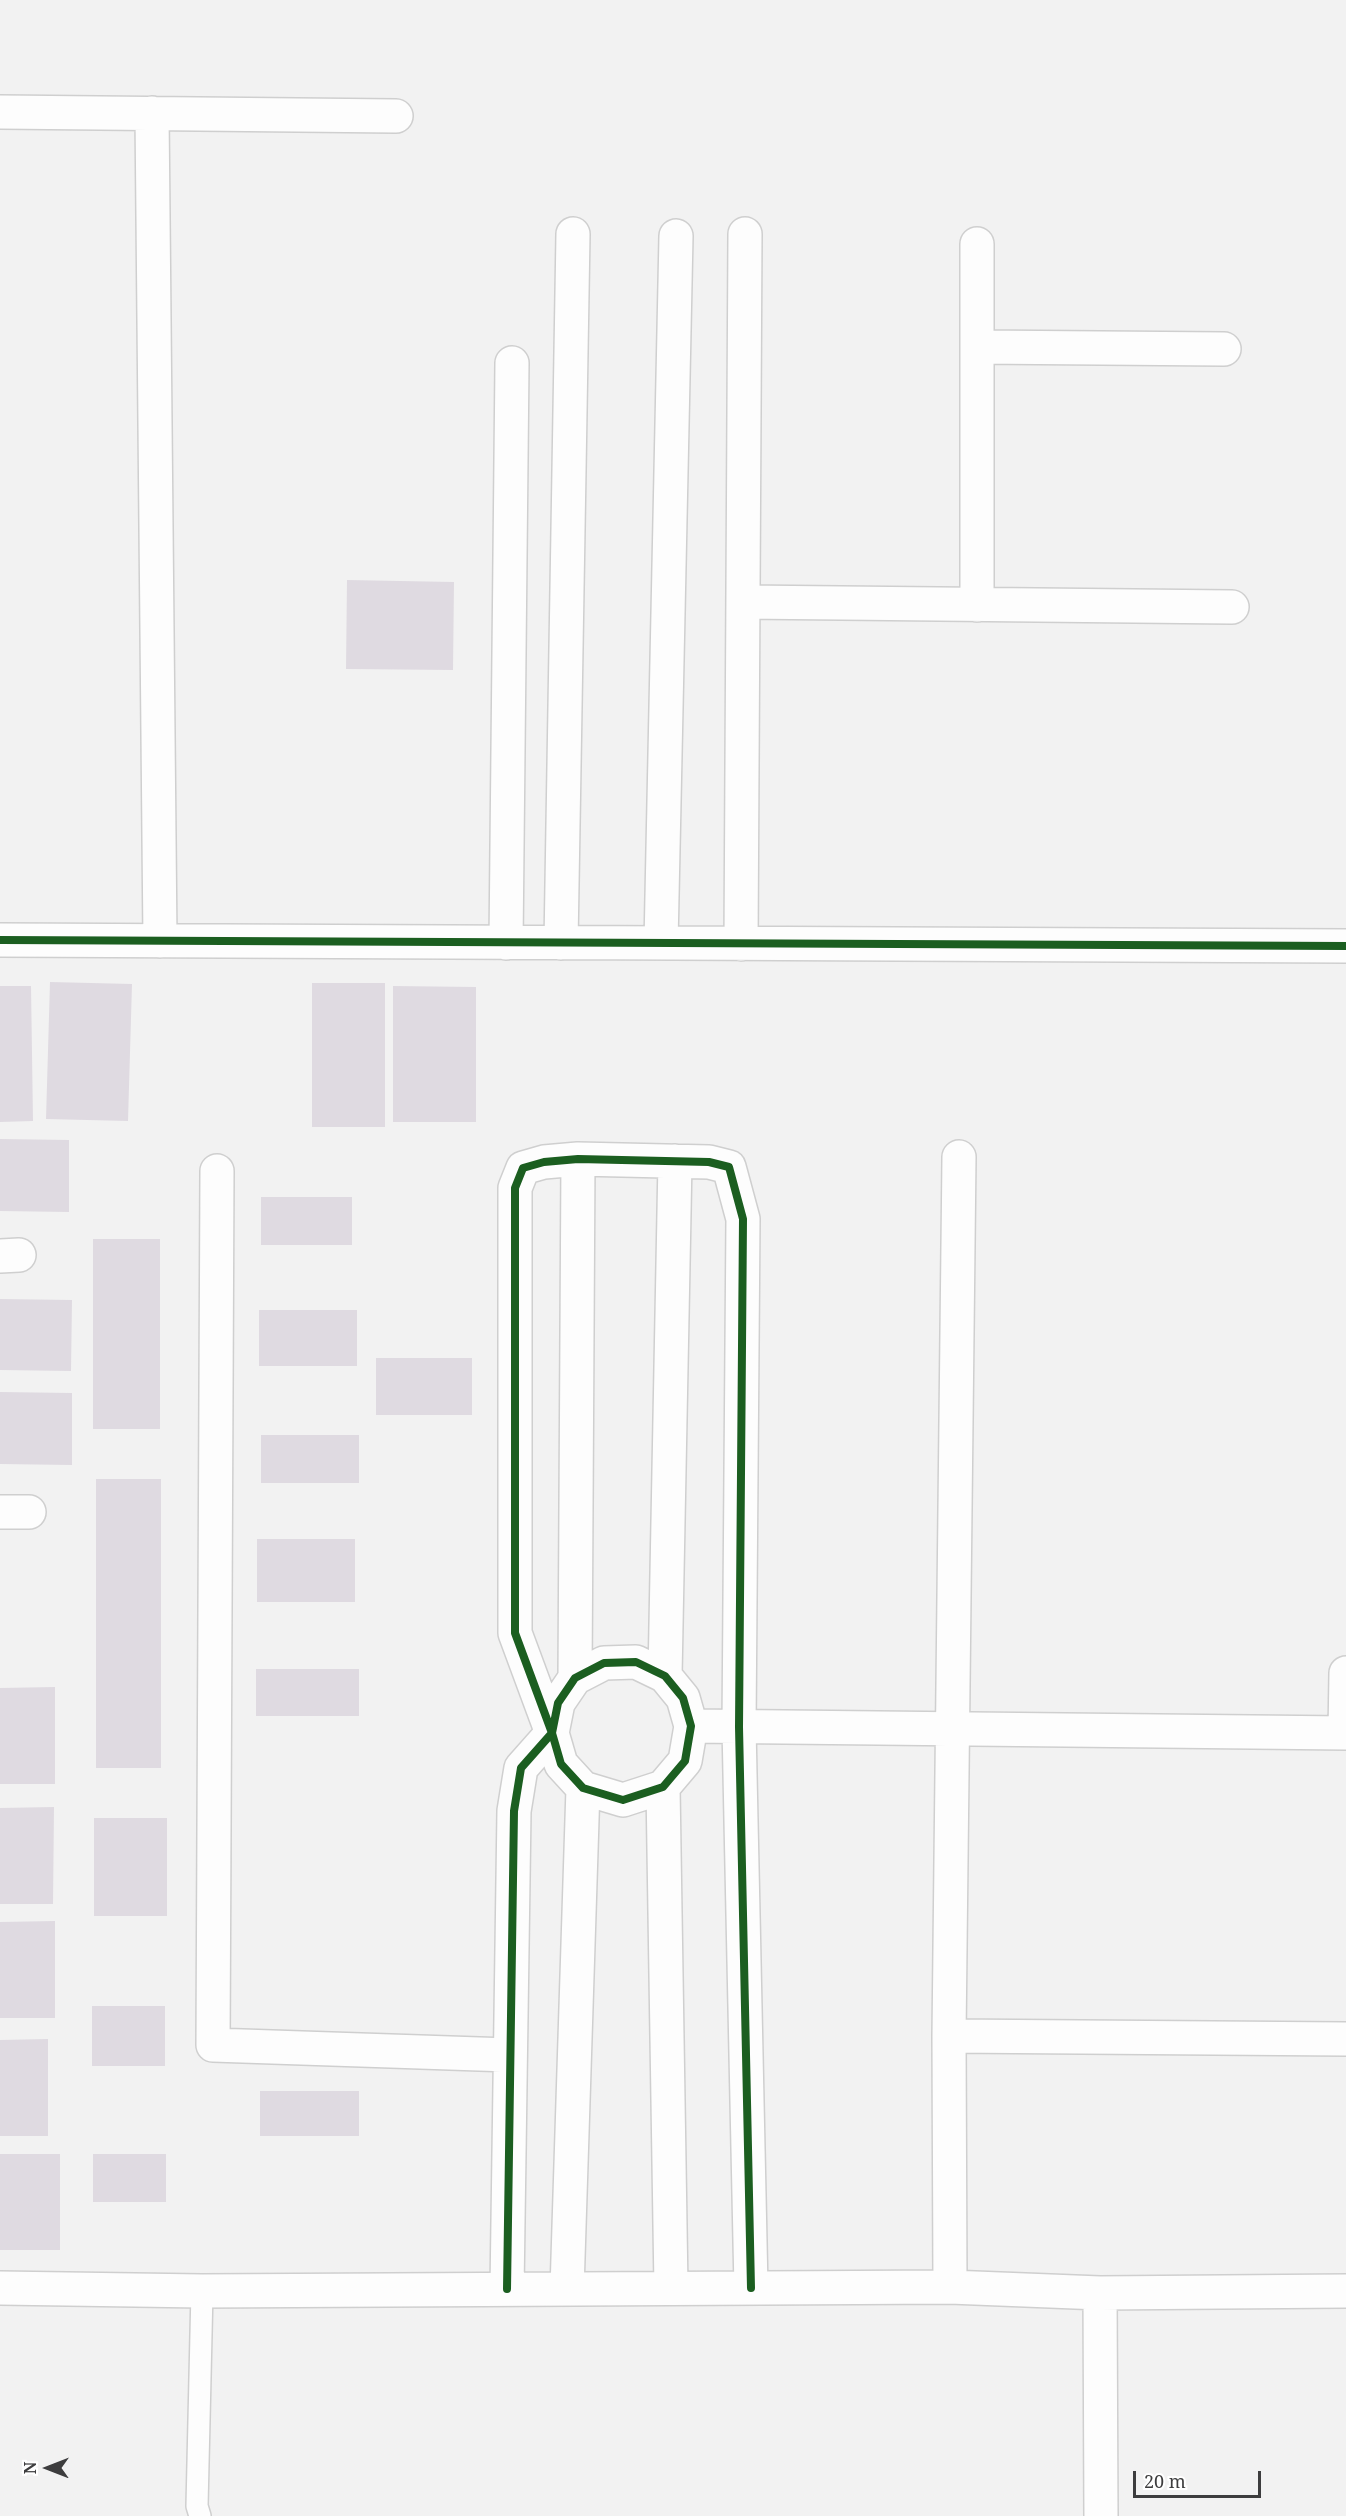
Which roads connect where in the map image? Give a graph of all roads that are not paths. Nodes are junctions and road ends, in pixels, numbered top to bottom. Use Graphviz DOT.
graph roads {
  1 [pos="0,112"];
  2 [pos="152,113"];
  3 [pos="396,116"];
  4 [pos="573,234"];
  5 [pos="745,234"];
  6 [pos="676,236"];
  7 [pos="977,244"];
  8 [pos="977,347"];
  9 [pos="1224,349"];
  10 [pos="512,363"];
  11 [pos="743,602"];
  12 [pos="977,604"];
  13 [pos="1232,607"];
  14 [pos="0,940"];
  15 [pos="160,941"];
  16 [pos="506,943"];
  17 [pos="561,943"];
  18 [pos="661,943"];
  19 [pos="741,944"];
  20 [pos="1346,946"];
  21 [pos="959,1157"];
  22 [pos="578,1159"];
  23 [pos="675,1161"];
  24 [pos="217,1171"];
  25 [pos="1346,1673"];
  26 [pos="665,1676"];
  27 [pos="575,1678"];
  28 [pos="691,1726"];
  29 [pos="739,1727"];
  30 [pos="953,1731"];
  31 [pos="552,1733"];
  32 [pos="1346,1733"];
  33 [pos="663,1787"];
  34 [pos="582,1788"];
  35 [pos="950,2036"];
  36 [pos="1346,2039"];
  37 [pos="509,2055"];
  38 [pos="950,2287"];
  39 [pos="0,2288"];
  40 [pos="671,2288"];
  41 [pos="751,2288"];
  42 [pos="507,2289"];
  43 [pos="567,2289"];
  44 [pos="202,2291"];
  45 [pos="1346,2291"];
  46 [pos="1100,2294"];
  47 [pos="200,2516"];
  48 [pos="1101,2516"];
  1 -- 2 [label="street"];
  2 -- 3 [label="street"];
  2 -- 15 [label="street"];
  4 -- 17 [label="street"];
  5 -- 11 [label="street"];
  6 -- 18 [label="street"];
  7 -- 8 [label="street"];
  8 -- 9 [label="street"];
  8 -- 12 [label="street"];
  10 -- 16 [label="street"];
  11 -- 12 [label="street"];
  11 -- 19 [label="street"];
  12 -- 13 [label="street"];
  14 -- 15 [label="street"];
  15 -- 16 [label="street"];
  16 -- 17 [label="street"];
  17 -- 18 [label="street"];
  18 -- 19 [label="street"];
  19 -- 20 [label="street"];
  21 -- 30 [label="street"];
  22 -- 23 [label="street"];
  22 -- 27 [label="street"];
  22 -- 31 [label="street"];
  23 -- 26 [label="street"];
  23 -- 29 [label="street"];
  24 -- 37 [label="street"];
  25 -- 32 [label="street"];
  26 -- 27 [label="street"];
  26 -- 28 [label="street"];
  27 -- 31 [label="street"];
  28 -- 29 [label="street"];
  28 -- 33 [label="street"];
  29 -- 30 [label="street"];
  29 -- 41 [label="street"];
  30 -- 32 [label="street"];
  30 -- 35 [label="street"];
  31 -- 34 [label="street"];
  31 -- 37 [label="street"];
  33 -- 34 [label="street"];
  33 -- 40 [label="street"];
  34 -- 43 [label="street"];
  35 -- 36 [label="street"];
  35 -- 38 [label="street"];
  37 -- 42 [label="street"];
  38 -- 41 [label="street"];
  38 -- 46 [label="street"];
  39 -- 44 [label="street"];
  40 -- 41 [label="street"];
  40 -- 43 [label="street"];
  42 -- 43 [label="street"];
  42 -- 44 [label="street"];
  44 -- 47 [label="lane"];
  45 -- 46 [label="street"];
  46 -- 48 [label="street"];
}
